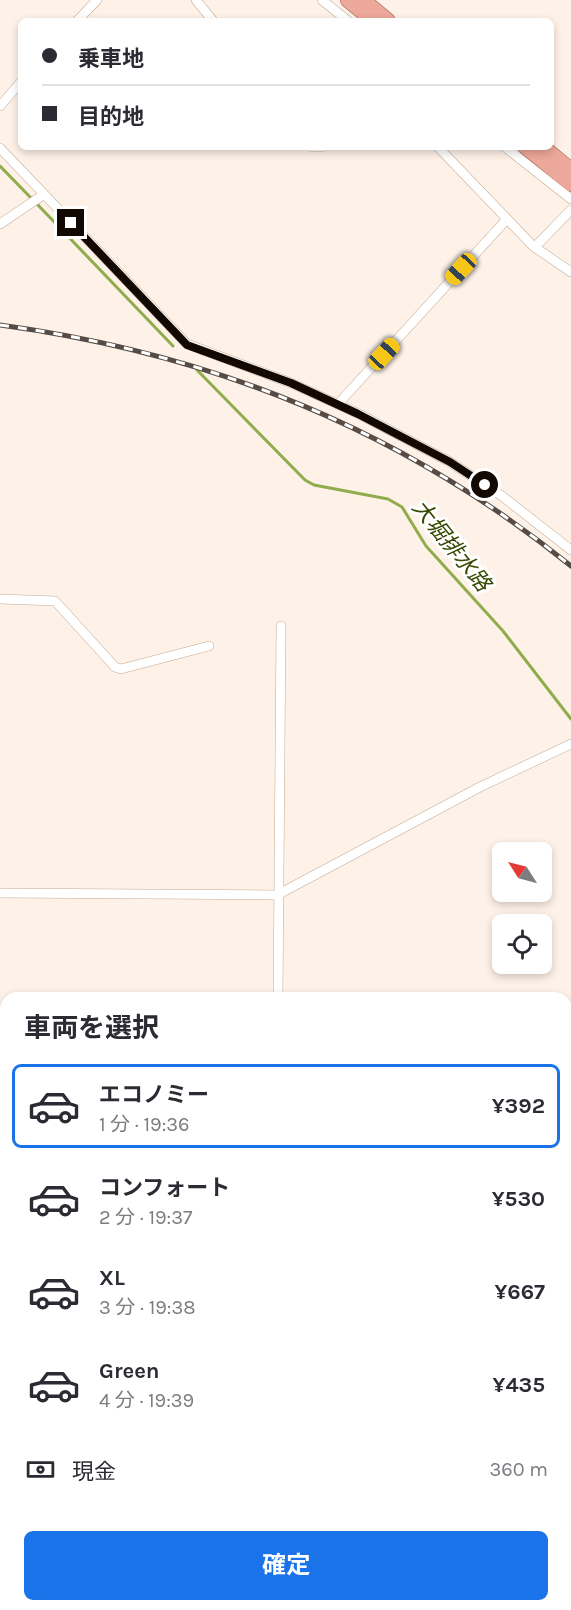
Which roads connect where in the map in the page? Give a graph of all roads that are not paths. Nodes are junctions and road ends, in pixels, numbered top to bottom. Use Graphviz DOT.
graph roads {
  1 [pos="97,0"];
  2 [pos="196,0"];
  3 [pos="322,0"];
  4 [pos="348,0"];
  5 [pos="363,0"];
  6 [pos="80,18"];
  7 [pos="211,18"];
  8 [pos="344,18"];
  9 [pos="369,18"];
  10 [pos="384,18"];
  11 [pos="18,85"];
  12 [pos="0,106"];
  13 [pos="0,148"];
  14 [pos="441,150"];
  15 [pos="509,150"];
  16 [pos="530,150"];
  17 [pos="547,150"];
  18 [pos="571,170"];
  19 [pos="571,184"];
  20 [pos="43,195"];
  21 [pos="571,199"];
  22 [pos="571,210"];
  23 [pos="507,219"];
  24 [pos="0,224"];
  25 [pos="535,247"];
  26 [pos="571,272"];
  27 [pos="338,404"];
  28 [pos="571,550"];
  29 [pos="0,599"];
  30 [pos="281,626"];
  31 [pos="209,646"];
  32 [pos="571,744"];
  33 [pos="0,893"];
  34 [pos="277,895"];
  35 [pos="278,992"];
  1 -- 6 [label="street"];
  2 -- 7 [label="street"];
  3 -- 8 [label="street"];
  4 -- 9 [label="highway"];
  5 -- 10 [label="highway"];
  11 -- 12 [label="street"];
  13 -- 20 [label="street"];
  14 -- 23 [label="street"];
  15 -- 21 [label="street"];
  16 -- 19 [label="highway"];
  17 -- 18 [label="highway"];
  20 -- 24 [label="street"];
  20 -- 27 [label="street"];
  22 -- 25 [label="street"];
  23 -- 25 [label="street"];
  23 -- 27 [label="street"];
  25 -- 26 [label="street"];
  27 -- 28 [label="street"];
  29 -- 31 [label="street"];
  30 -- 34 [label="street"];
  32 -- 34 [label="street"];
  33 -- 34 [label="street"];
  34 -- 35 [label="street"];
}
